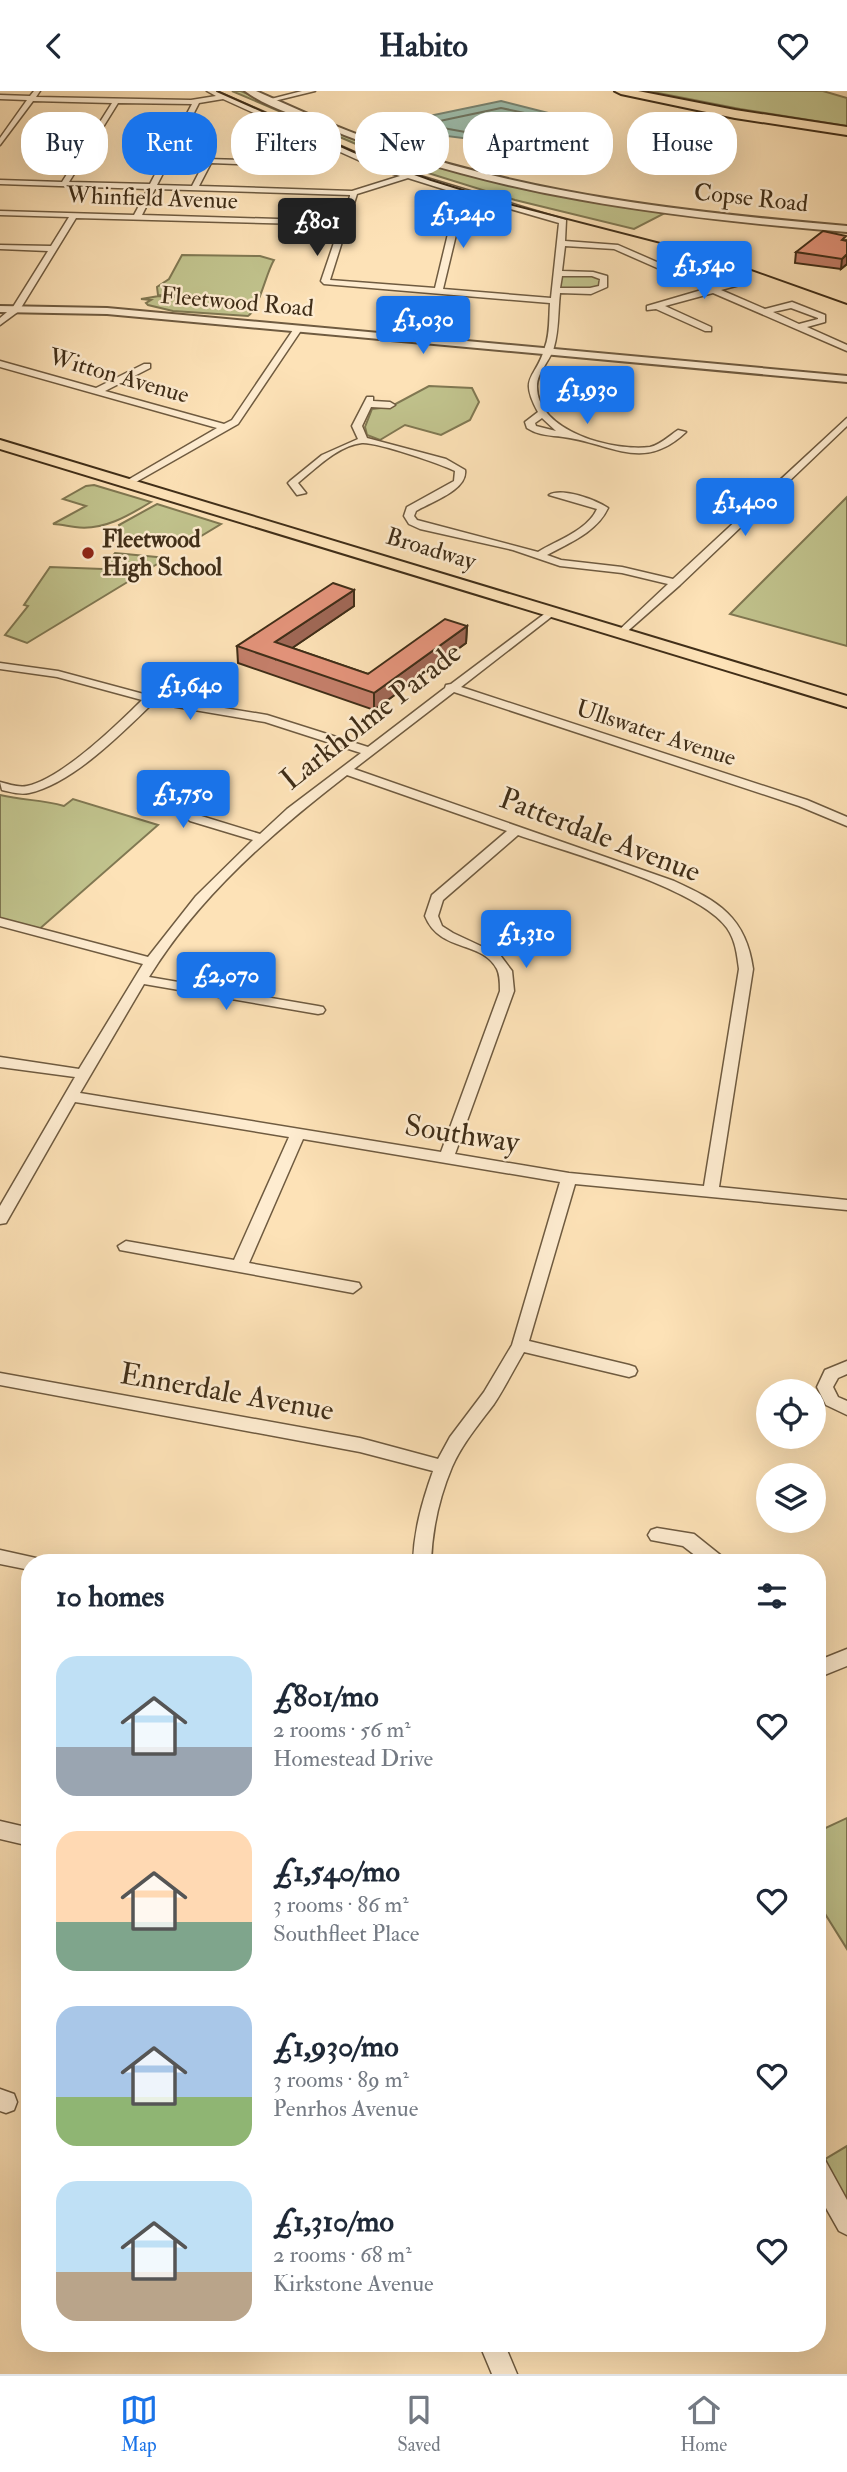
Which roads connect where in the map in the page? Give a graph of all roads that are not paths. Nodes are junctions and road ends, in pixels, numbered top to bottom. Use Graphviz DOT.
graph roads {
  1 [pos="210,91"];
  2 [pos="249,91"];
  3 [pos="312,91"];
  4 [pos="486,91"];
  5 [pos="621,91"];
  6 [pos="496,93"];
  7 [pos="34,96"];
  8 [pos="0,97"];
  9 [pos="223,97"];
  10 [pos="270,100"];
  11 [pos="116,101"];
  12 [pos="196,102"];
  13 [pos="847,131"];
  14 [pos="0,143"];
  15 [pos="231,163"];
  16 [pos="407,176"];
  17 [pos="0,182"];
  18 [pos="64,184"];
  19 [pos="153,186"];
  20 [pos="195,187"];
  21 [pos="352,193"];
  22 [pos="485,200"];
  23 [pos="0,213"];
  24 [pos="74,215"];
  25 [pos="137,217"];
  26 [pos="345,223"];
  27 [pos="847,229"];
  28 [pos="562,243"];
  29 [pos="0,247"];
  30 [pos="54,249"];
  31 [pos="558,273"];
  32 [pos="744,281"];
  33 [pos="556,290"];
  34 [pos="714,290"];
  35 [pos="438,292"];
  36 [pos="554,302"];
  37 [pos="0,309"];
  38 [pos="16,309"];
  39 [pos="764,312"];
  40 [pos="716,320"];
  41 [pos="0,323"];
  42 [pos="799,327"];
  43 [pos="299,329"];
  44 [pos="847,348"];
  45 [pos="548,352"];
  46 [pos="0,364"];
  47 [pos="147,366"];
  48 [pos="847,379"];
  49 [pos="97,391"];
  50 [pos="390,405"];
  51 [pos="543,413"];
  52 [pos="847,421"];
  53 [pos="226,428"];
  54 [pos="681,432"];
  55 [pos="564,434"];
  56 [pos="363,440"];
  57 [pos="0,444"];
  58 [pos="129,483"];
  59 [pos="279,483"];
  60 [pos="293,483"];
  61 [pos="302,493"];
  62 [pos="554,495"];
  63 [pos="538,556"];
  64 [pos="676,583"];
  65 [pos="551,612"];
  66 [pos="622,633"];
  67 [pos="0,666"];
  68 [pos="450,687"];
  69 [pos="150,699"];
  70 [pos="847,702"];
  71 [pos="368,751"];
  72 [pos="344,770"];
  73 [pos="214,783"];
  74 [pos="0,786"];
  75 [pos="847,822"];
  76 [pos="516,830"];
  77 [pos="261,838"];
  78 [pos="6,923"];
  79 [pos="0,937"];
  80 [pos="151,962"];
  81 [pos="139,979"];
  82 [pos="318,1010"];
  83 [pos="0,1062"];
  84 [pos="84,1074"];
  85 [pos="71,1096"];
  86 [pos="298,1134"];
  87 [pos="446,1158"];
  88 [pos="569,1178"];
  89 [pos="711,1192"];
  90 [pos="847,1205"];
  91 [pos="0,1219"];
  92 [pos="126,1246"];
  93 [pos="240,1265"];
  94 [pos="353,1287"];
  95 [pos="520,1345"];
  96 [pos="847,1367"];
  97 [pos="629,1371"];
  98 [pos="0,1379"];
  99 [pos="847,1409"];
  100 [pos="443,1467"];
  101 [pos="657,1535"];
  102 [pos="422,1554"];
  103 [pos="707,1554"];
  104 [pos="0,1557"];
  105 [pos="21,1561"];
  106 [pos="847,1657"];
  107 [pos="826,1666"];
  108 [pos="0,1830"];
  109 [pos="21,1835"];
  110 [pos="826,2184"];
  111 [pos="847,2223"];
  112 [pos="495,2352"];
  113 [pos="505,2374"];
  1 -- 9 [label="street"];
  2 -- 10 [label="street, Copse Road"];
  3 -- 10 [label="street"];
  4 -- 6 [label="street"];
  5 -- 13 [label="highway"];
  7 -- 8 [label="street"];
  7 -- 11 [label="street"];
  7 -- 14 [label="street"];
  9 -- 12 [label="street"];
  9 -- 16 [label="street"];
  10 -- 27 [label="street, Copse Road"];
  11 -- 12 [label="street"];
  11 -- 18 [label="street"];
  12 -- 19 [label="street"];
  15 -- 20 [label="street"];
  16 -- 21 [label="street"];
  16 -- 22 [label="street"];
  17 -- 18 [label="street"];
  18 -- 19 [label="street"];
  19 -- 20 [label="street"];
  19 -- 25 [label="street"];
  20 -- 21 [label="street"];
  21 -- 26 [label="street"];
  22 -- 28 [label="street"];
  22 -- 35 [label="street"];
  23 -- 24 [label="street, Whinfield Avenue"];
  24 -- 25 [label="street, Whinfield Avenue"];
  24 -- 30 [label="street"];
  25 -- 26 [label="street, Whinfield Avenue"];
  26 -- 35 [label="street"];
  28 -- 31 [label="street"];
  28 -- 34 [label="street"];
  29 -- 30 [label="street"];
  30 -- 38 [label="street"];
  31 -- 33 [label="street"];
  31 -- 33 [label="street"];
  32 -- 34 [label="street"];
  33 -- 36 [label="street"];
  34 -- 39 [label="street"];
  34 -- 40 [label="street"];
  35 -- 36 [label="street"];
  36 -- 45 [label="street"];
  37 -- 38 [label="street, Fleetwood Road"];
  38 -- 41 [label="street"];
  38 -- 43 [label="street, Fleetwood Road"];
  39 -- 42 [label="street"];
  39 -- 42 [label="street"];
  42 -- 44 [label="street"];
  43 -- 45 [label="street, Fleetwood Road"];
  43 -- 53 [label="street"];
  45 -- 48 [label="street, Fleetwood Road"];
  45 -- 51 [label="street"];
  46 -- 49 [label="street, Witton Avenue"];
  47 -- 49 [label="street"];
  49 -- 53 [label="street, Witton Avenue"];
  50 -- 56 [label="street"];
  51 -- 55 [label="street"];
  51 -- 55 [label="street"];
  52 -- 64 [label="street"];
  53 -- 58 [label="street"];
  54 -- 55 [label="street"];
  56 -- 60 [label="street"];
  56 -- 63 [label="street"];
  57 -- 58 [label="main road, Broadway"];
  58 -- 65 [label="main road, Broadway"];
  59 -- 60 [label="street"];
  60 -- 61 [label="street"];
  62 -- 63 [label="street"];
  63 -- 64 [label="street"];
  64 -- 66 [label="street"];
  65 -- 66 [label="main road, Broadway"];
  65 -- 68 [label="street, Larkholme Parade"];
  66 -- 70 [label="main road, Broadway"];
  67 -- 69 [label="street"];
  68 -- 71 [label="street, Larkholme Parade"];
  68 -- 75 [label="street, Ullswater Avenue"];
  69 -- 71 [label="street"];
  69 -- 74 [label="street"];
  71 -- 72 [label="street, Larkholme Parade"];
  72 -- 76 [label="street, Patterdale Avenue"];
  72 -- 77 [label="street, Larkholme Parade"];
  73 -- 77 [label="street"];
  76 -- 87 [label="street"];
  76 -- 89 [label="street, Patterdale Avenue"];
  77 -- 80 [label="street, Larkholme Parade"];
  78 -- 79 [label="street"];
  78 -- 80 [label="street"];
  80 -- 81 [label="street, Larkholme Parade"];
  81 -- 82 [label="street"];
  81 -- 84 [label="street, Larkholme Parade"];
  83 -- 84 [label="street"];
  84 -- 85 [label="street, Larkholme Parade"];
  85 -- 86 [label="street, Southway"];
  85 -- 91 [label="street, Larkholme Parade"];
  86 -- 87 [label="street, Southway"];
  86 -- 93 [label="street"];
  87 -- 88 [label="street, Southway"];
  88 -- 89 [label="street, Southway"];
  88 -- 95 [label="street"];
  89 -- 90 [label="street, Southway"];
  92 -- 93 [label="street"];
  93 -- 94 [label="street"];
  95 -- 97 [label="street"];
  95 -- 100 [label="street"];
  96 -- 99 [label="street"];
  98 -- 100 [label="street, Ennerdale Avenue"];
  100 -- 102 [label="street"];
  101 -- 103 [label="street"];
  104 -- 105 [label="street"];
  106 -- 107 [label="street"];
  108 -- 109 [label="street"];
  110 -- 111 [label="street"];
  112 -- 113 [label="street"];
}
